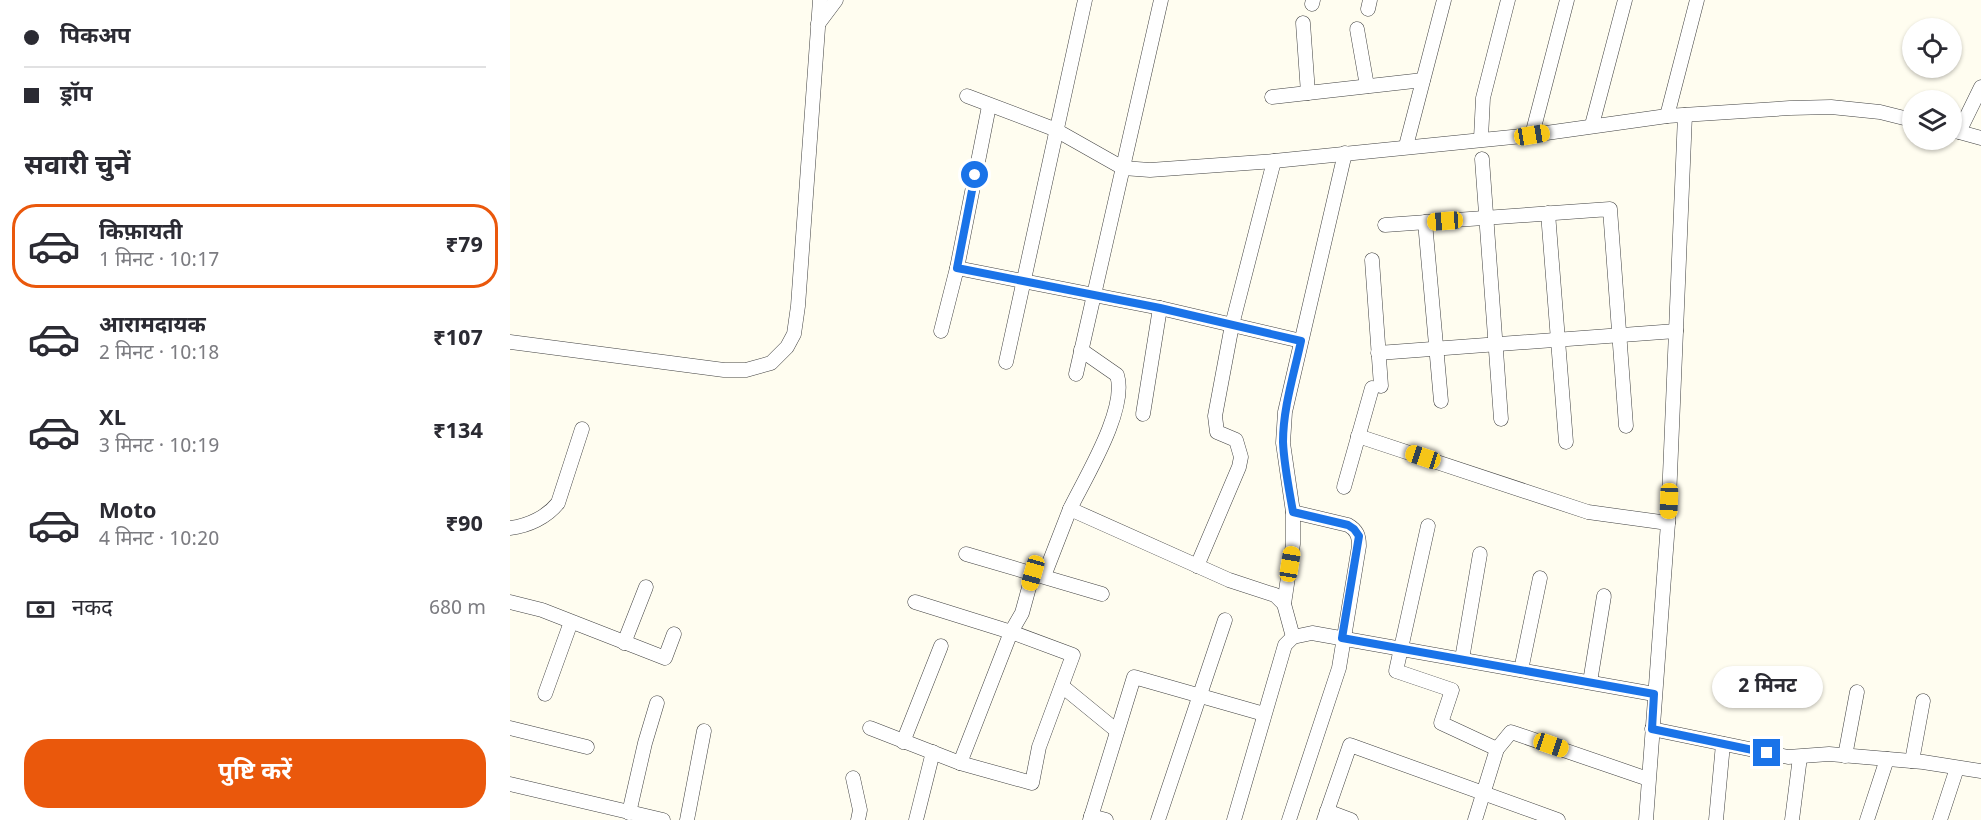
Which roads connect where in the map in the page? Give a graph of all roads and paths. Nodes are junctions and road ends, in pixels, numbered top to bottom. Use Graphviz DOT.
graph roads {
  1 [pos="820,0"];
  2 [pos="836,0"];
  3 [pos="1085,0"];
  4 [pos="1161,0"];
  5 [pos="1444,0"];
  6 [pos="1508,0"];
  7 [pos="1567,0"];
  8 [pos="1625,0"];
  9 [pos="1697,0"];
  10 [pos="1303,23"];
  11 [pos="818,24"];
  12 [pos="1357,29"];
  13 [pos="1423,80"];
  14 [pos="1367,86"];
  15 [pos="1981,87"];
  16 [pos="1308,93"];
  17 [pos="967,96"];
  18 [pos="1272,97"];
  19 [pos="989,106"];
  20 [pos="1685,115"];
  21 [pos="1667,116"];
  22 [pos="1902,118"];
  23 [pos="1962,119"];
  24 [pos="1592,125"];
  25 [pos="1054,129"];
  26 [pos="1962,133"];
  27 [pos="1532,135"];
  28 [pos="1481,138"];
  29 [pos="1981,138"];
  30 [pos="1406,146"];
  31 [pos="1345,153"];
  32 [pos="1482,159"];
  33 [pos="1274,161"];
  34 [pos="1123,168"];
  35 [pos="1548,213"];
  36 [pos="1485,218"];
  37 [pos="1425,222"];
  38 [pos="1385,225"];
  39 [pos="1372,260"];
  40 [pos="957,268"];
  41 [pos="1024,281"];
  42 [pos="1094,295"];
  43 [pos="1160,308"];
  44 [pos="1232,325"];
  45 [pos="941,331"];
  46 [pos="1676,331"];
  47 [pos="1621,335"];
  48 [pos="1558,340"];
  49 [pos="1301,341"];
  50 [pos="510,342"];
  51 [pos="1495,344"];
  52 [pos="1436,349"];
  53 [pos="1081,350"];
  54 [pos="1378,353"];
  55 [pos="1005,362"];
  56 [pos="1076,374"];
  57 [pos="1442,401"];
  58 [pos="1143,414"];
  59 [pos="1501,419"];
  60 [pos="1626,426"];
  61 [pos="582,429"];
  62 [pos="1358,436"];
  63 [pos="1566,442"];
  64 [pos="1344,487"];
  65 [pos="1070,509"];
  66 [pos="1293,512"];
  67 [pos="1668,523"];
  68 [pos="1428,526"];
  69 [pos="510,528"];
  70 [pos="966,554"];
  71 [pos="1480,554"];
  72 [pos="1197,566"];
  73 [pos="1039,574"];
  74 [pos="1540,578"];
  75 [pos="646,587"];
  76 [pos="1102,594"];
  77 [pos="1604,596"];
  78 [pos="510,602"];
  79 [pos="915,602"];
  80 [pos="1284,604"];
  81 [pos="1225,620"];
  82 [pos="572,622"];
  83 [pos="1011,632"];
  84 [pos="674,634"];
  85 [pos="1293,637"];
  86 [pos="1342,638"];
  87 [pos="624,643"];
  88 [pos="940,646"];
  89 [pos="1401,648"];
  90 [pos="1462,659"];
  91 [pos="1521,670"];
  92 [pos="1590,682"];
  93 [pos="1062,686"];
  94 [pos="1857,692"];
  95 [pos="545,694"];
  96 [pos="1654,694"];
  97 [pos="1198,695"];
  98 [pos="1923,701"];
  99 [pos="657,703"];
  100 [pos="1264,714"];
  101 [pos="510,728"];
  102 [pos="870,728"];
  103 [pos="1652,729"];
  104 [pos="704,730"];
  105 [pos="1117,730"];
  106 [pos="903,742"];
  107 [pos="1724,744"];
  108 [pos="587,747"];
  109 [pos="1497,749"];
  110 [pos="933,752"];
  111 [pos="1800,756"];
  112 [pos="1845,756"];
  113 [pos="1887,759"];
  114 [pos="1912,761"];
  115 [pos="960,763"];
  116 [pos="1957,768"];
  117 [pos="1981,771"];
  118 [pos="852,778"];
  119 [pos="1648,779"];
  120 [pos="510,784"];
  121 [pos="1484,794"];
  122 [pos="629,813"];
  123 [pos="1326,816"];
  124 [pos="1090,818"];
  125 [pos="663,820"];
  126 [pos="687,820"];
  127 [pos="858,820"];
  128 [pos="916,820"];
  129 [pos="1106,820"];
  130 [pos="1158,820"];
  131 [pos="1234,820"];
  132 [pos="1289,820"];
  133 [pos="1351,820"];
  134 [pos="1475,820"];
  135 [pos="1558,820"];
  136 [pos="1646,820"];
  137 [pos="1716,820"];
  138 [pos="1792,820"];
  139 [pos="1867,820"];
  140 [pos="1940,820"];
  1 -- 11 [label="street"];
  2 -- 11 [label="street"];
  3 -- 25 [label="street"];
  4 -- 34 [label="street"];
  5 -- 13 [label="street"];
  6 -- 28 [label="street"];
  7 -- 27 [label="street"];
  8 -- 24 [label="street"];
  9 -- 21 [label="street"];
  10 -- 16 [label="street"];
  11 -- 50 [label="street"];
  12 -- 14 [label="street"];
  13 -- 14 [label="street"];
  13 -- 30 [label="street"];
  14 -- 16 [label="street"];
  15 -- 23 [label="street"];
  16 -- 18 [label="street"];
  17 -- 19 [label="street"];
  19 -- 25 [label="street"];
  19 -- 40 [label="street"];
  20 -- 21 [label="street"];
  20 -- 22 [label="street"];
  20 -- 46 [label="street"];
  21 -- 24 [label="street"];
  24 -- 27 [label="street"];
  25 -- 34 [label="street"];
  25 -- 41 [label="street"];
  26 -- 29 [label="street"];
  27 -- 28 [label="street"];
  28 -- 30 [label="street"];
  30 -- 31 [label="street"];
  31 -- 33 [label="street"];
  31 -- 49 [label="street"];
  32 -- 36 [label="street"];
  33 -- 34 [label="street"];
  33 -- 44 [label="street"];
  34 -- 42 [label="street"];
  35 -- 36 [label="street"];
  35 -- 47 [label="street"];
  35 -- 48 [label="street"];
  36 -- 37 [label="street"];
  36 -- 51 [label="street"];
  37 -- 38 [label="street"];
  37 -- 52 [label="street"];
  39 -- 54 [label="street"];
  40 -- 41 [label="street"];
  40 -- 45 [label="street"];
  41 -- 42 [label="street"];
  41 -- 55 [label="street"];
  42 -- 43 [label="street"];
  42 -- 53 [label="street"];
  43 -- 44 [label="street"];
  43 -- 58 [label="street"];
  44 -- 49 [label="street"];
  44 -- 72 [label="street"];
  46 -- 47 [label="street"];
  46 -- 67 [label="street"];
  47 -- 48 [label="street"];
  47 -- 60 [label="street"];
  48 -- 51 [label="street"];
  48 -- 63 [label="street"];
  49 -- 66 [label="street"];
  51 -- 52 [label="street"];
  51 -- 59 [label="street"];
  52 -- 54 [label="street"];
  52 -- 57 [label="street"];
  53 -- 56 [label="street"];
  53 -- 65 [label="street"];
  54 -- 62 [label="street"];
  61 -- 69 [label="street"];
  62 -- 64 [label="street"];
  62 -- 67 [label="street"];
  65 -- 72 [label="street"];
  65 -- 73 [label="street"];
  66 -- 80 [label="street"];
  66 -- 86 [label="street"];
  67 -- 96 [label="street"];
  68 -- 89 [label="street"];
  70 -- 73 [label="street"];
  71 -- 90 [label="street"];
  72 -- 80 [label="street"];
  73 -- 76 [label="street"];
  73 -- 83 [label="street"];
  74 -- 91 [label="street"];
  75 -- 87 [label="street"];
  77 -- 92 [label="street"];
  78 -- 82 [label="street"];
  79 -- 83 [label="street"];
  80 -- 85 [label="street"];
  81 -- 97 [label="street"];
  82 -- 87 [label="street"];
  82 -- 95 [label="street"];
  83 -- 93 [label="street"];
  83 -- 115 [label="street"];
  84 -- 87 [label="street"];
  85 -- 86 [label="street"];
  85 -- 100 [label="street"];
  86 -- 89 [label="street"];
  86 -- 132 [label="street"];
  88 -- 106 [label="street"];
  89 -- 90 [label="street"];
  89 -- 109 [label="street"];
  90 -- 91 [label="street"];
  91 -- 92 [label="street"];
  92 -- 96 [label="street"];
  93 -- 105 [label="street"];
  93 -- 115 [label="street"];
  94 -- 112 [label="street"];
  96 -- 103 [label="street"];
  97 -- 100 [label="street"];
  97 -- 105 [label="street"];
  97 -- 130 [label="street"];
  98 -- 114 [label="street"];
  99 -- 122 [label="street"];
  100 -- 131 [label="street"];
  101 -- 108 [label="street"];
  102 -- 106 [label="street"];
  103 -- 107 [label="street"];
  103 -- 119 [label="street"];
  104 -- 126 [label="street"];
  105 -- 124 [label="street"];
  106 -- 110 [label="street"];
  107 -- 111 [label="street"];
  107 -- 137 [label="street"];
  109 -- 119 [label="street"];
  109 -- 121 [label="street"];
  110 -- 115 [label="street"];
  110 -- 128 [label="street"];
  111 -- 112 [label="street"];
  111 -- 138 [label="street"];
  112 -- 113 [label="street"];
  113 -- 114 [label="street"];
  113 -- 139 [label="street"];
  114 -- 116 [label="street"];
  116 -- 117 [label="street"];
  116 -- 140 [label="street"];
  118 -- 127 [label="street"];
  119 -- 136 [label="street"];
  120 -- 122 [label="street"];
  121 -- 123 [label="street"];
  121 -- 134 [label="street"];
  121 -- 135 [label="street"];
  122 -- 125 [label="street"];
  123 -- 133 [label="street"];
  124 -- 129 [label="street"];
}
